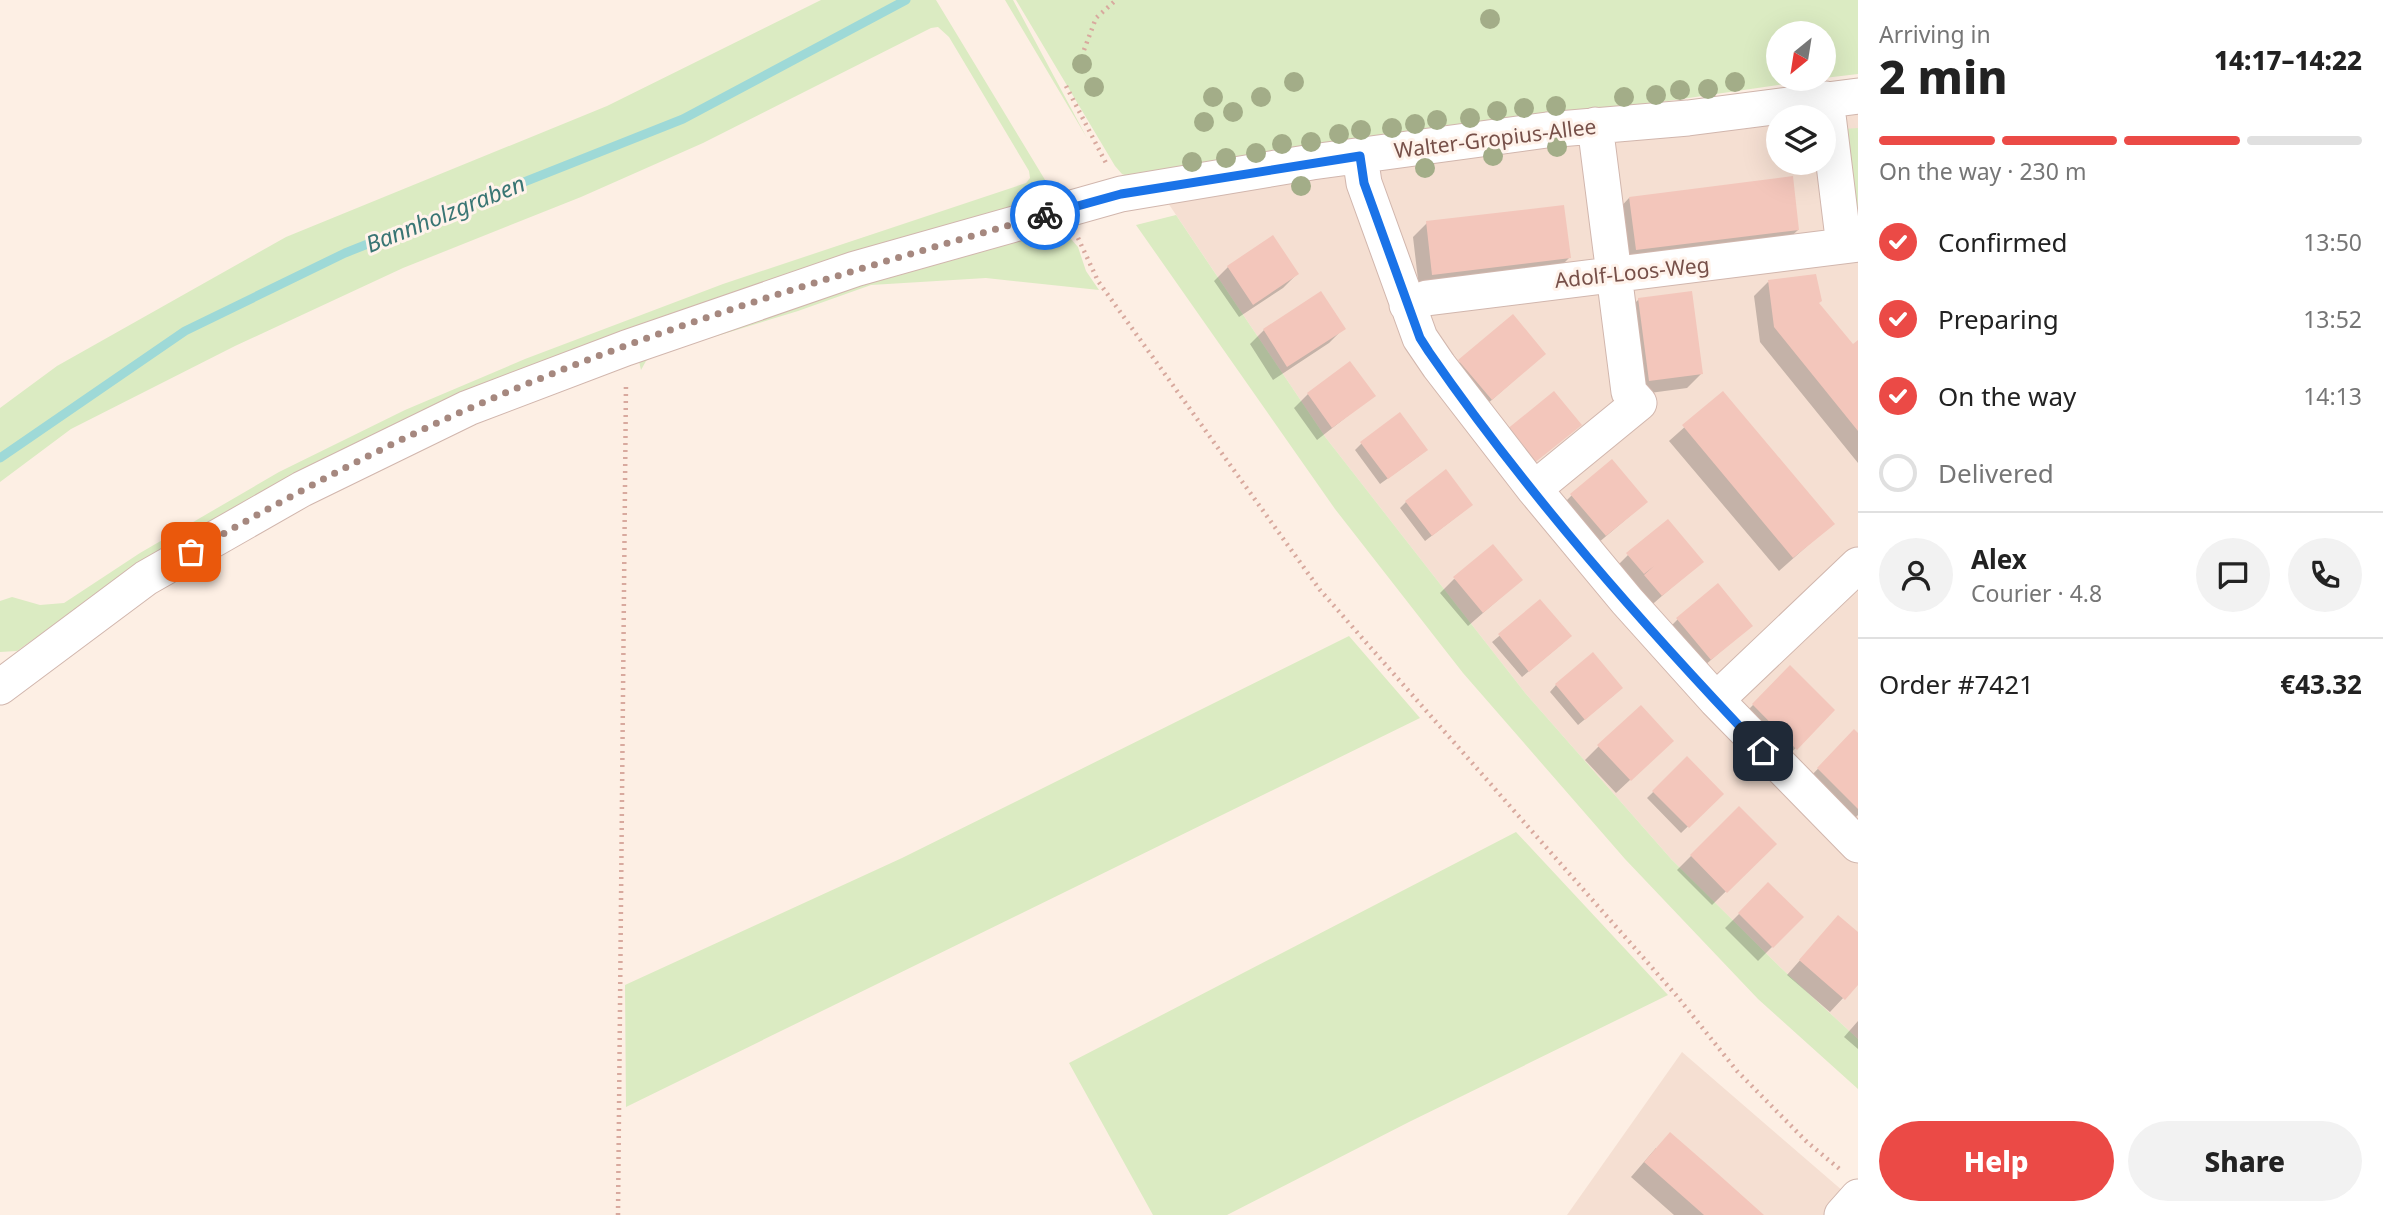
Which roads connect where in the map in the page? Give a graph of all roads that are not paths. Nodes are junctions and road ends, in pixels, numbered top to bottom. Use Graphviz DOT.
graph roads {
  1 [pos="1842,97"];
  2 [pos="1595,125"];
  3 [pos="1360,156"];
  4 [pos="1851,245"];
  5 [pos="1613,273"];
  6 [pos="1407,305"];
  7 [pos="1534,489"];
  8 [pos="1858,565"];
  9 [pos="0,687"];
  10 [pos="1716,700"];
  11 [pos="1858,845"];
  12 [pos="1853,1186"];
  13 [pos="1842,1215"];
  1 -- 2 [label="street, Walter-Gropius-Allee"];
  1 -- 4 [label="street"];
  2 -- 3 [label="street, Walter-Gropius-Allee"];
  2 -- 5 [label="street"];
  3 -- 6 [label="street"];
  3 -- 9 [label="street, Walter-Gropius-Allee"];
  4 -- 5 [label="street, Adolf-Loos-Weg"];
  5 -- 6 [label="street, Adolf-Loos-Weg"];
  5 -- 7 [label="street"];
  6 -- 7 [label="street"];
  7 -- 10 [label="street"];
  8 -- 10 [label="street"];
  10 -- 11 [label="street"];
  12 -- 13 [label="street"];
}
